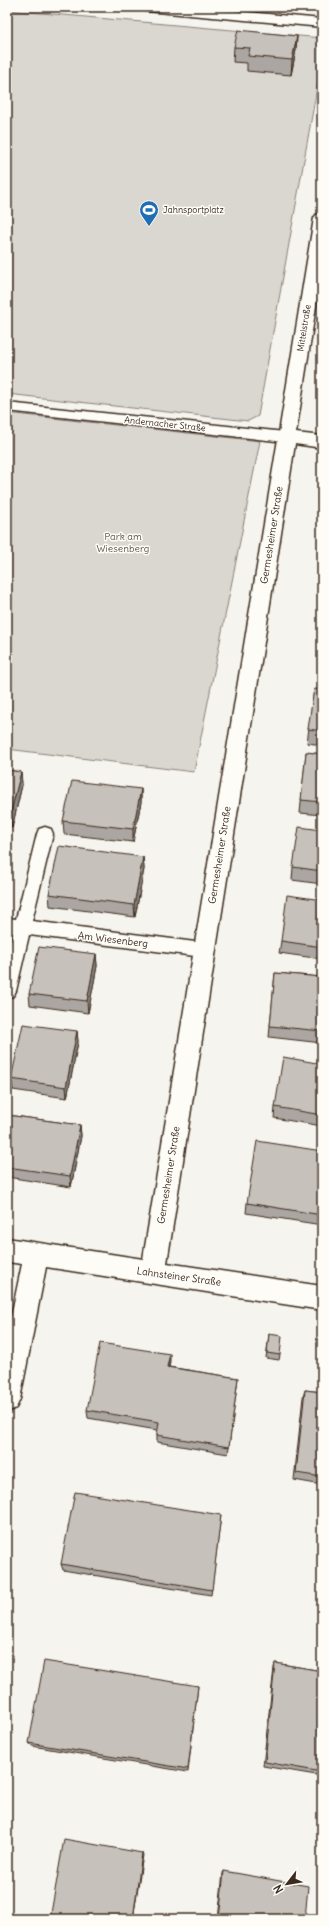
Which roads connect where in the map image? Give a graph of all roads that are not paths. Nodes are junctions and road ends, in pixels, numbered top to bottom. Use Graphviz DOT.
graph roads {
  1 [pos="146,7"];
  2 [pos="322,22"];
  3 [pos="322,218"];
  4 [pos="7,407"];
  5 [pos="286,437"];
  6 [pos="322,442"];
  7 [pos="45,834"];
  8 [pos="15,926"];
  9 [pos="203,950"];
  10 [pos="7,991"];
  11 [pos="7,1250"];
  12 [pos="36,1254"];
  13 [pos="153,1272"];
  14 [pos="322,1298"];
  15 [pos="7,1399"];
  1 -- 2 [label="street"];
  3 -- 5 [label="street, Mittelstraße"];
  4 -- 5 [label="lane, Andernacher Straße"];
  5 -- 6 [label="street, Andernacher Straße"];
  5 -- 9 [label="street, Germesheimer Straße"];
  7 -- 8 [label="lane"];
  8 -- 9 [label="lane, Am Wiesenberg"];
  8 -- 10 [label="lane"];
  9 -- 13 [label="street, Germesheimer Straße"];
  11 -- 12 [label="street, Lahnsteiner Straße"];
  12 -- 13 [label="street, Lahnsteiner Straße"];
  12 -- 15 [label="street"];
  13 -- 14 [label="street, Lahnsteiner Straße"];
}
